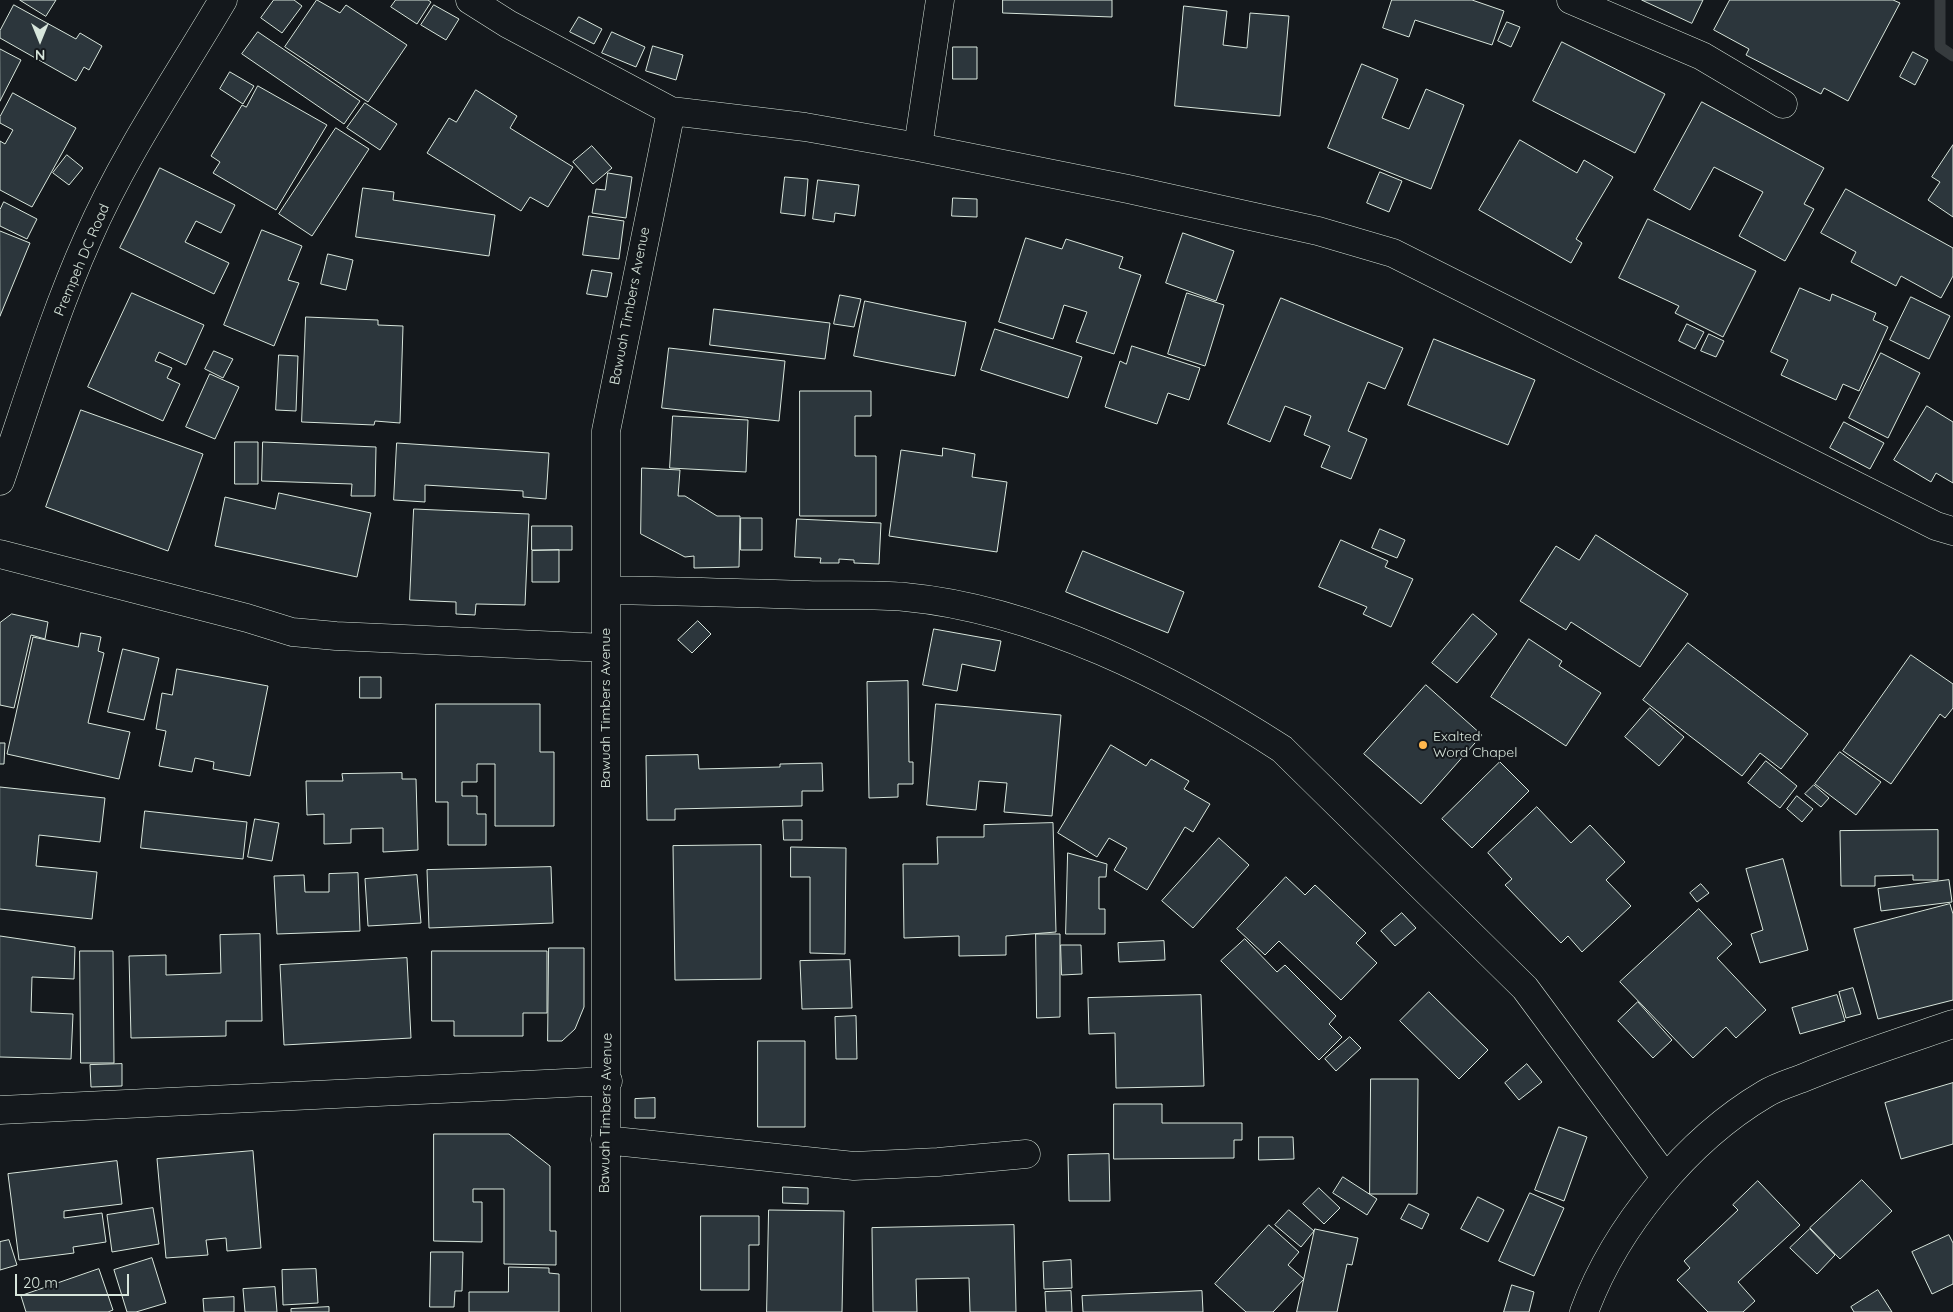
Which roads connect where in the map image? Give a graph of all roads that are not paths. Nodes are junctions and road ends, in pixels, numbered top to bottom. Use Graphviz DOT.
graph roads {
  1 [pos="223,0"];
  2 [pos="470,0"];
  3 [pos="940,0"];
  4 [pos="1571,0"];
  5 [pos="1783,104"];
  6 [pos="671,111"];
  7 [pos="918,147"];
  8 [pos="0,481"];
  9 [pos="1953,531"];
  10 [pos="0,554"];
  11 [pos="606,590"];
  12 [pos="606,648"];
  13 [pos="1953,1024"];
  14 [pos="608,1081"];
  15 [pos="0,1110"];
  16 [pos="605,1140"];
  17 [pos="1026,1154"];
  18 [pos="1665,1177"];
  19 [pos="606,1312"];
  20 [pos="1584,1312"];
  1 -- 8 [label="street, Prempeh DC Road"];
  2 -- 6 [label="street"];
  3 -- 7 [label="street"];
  4 -- 5 [label="street"];
  6 -- 7 [label="street"];
  6 -- 11 [label="street, Bawuah Timbers Avenue"];
  7 -- 9 [label="street"];
  10 -- 12 [label="street"];
  11 -- 12 [label="street, Bawuah Timbers Avenue"];
  11 -- 18 [label="street"];
  12 -- 14 [label="street, Bawuah Timbers Avenue"];
  13 -- 18 [label="street"];
  14 -- 15 [label="street"];
  14 -- 16 [label="street, Bawuah Timbers Avenue"];
  16 -- 17 [label="street"];
  16 -- 19 [label="street, Bawuah Timbers Avenue"];
  18 -- 20 [label="street"];
}
